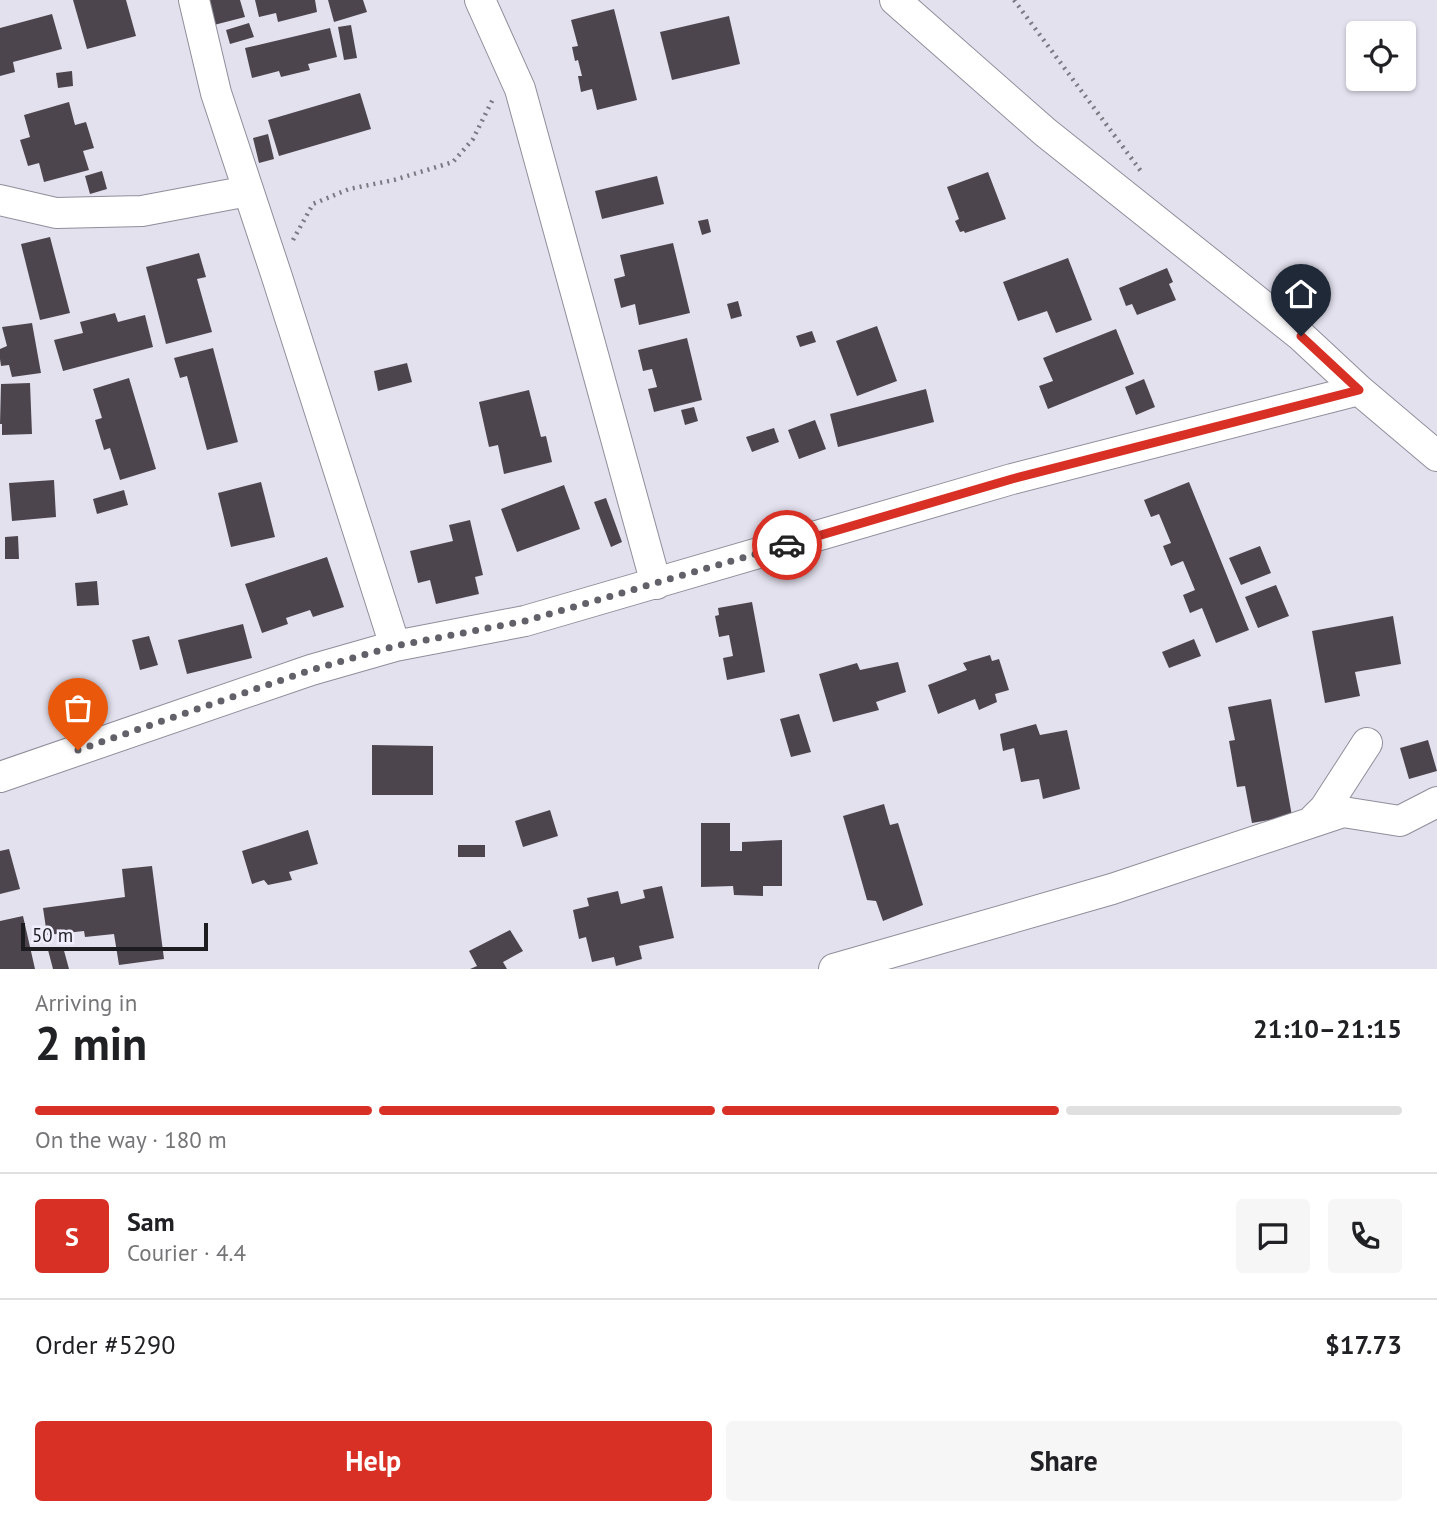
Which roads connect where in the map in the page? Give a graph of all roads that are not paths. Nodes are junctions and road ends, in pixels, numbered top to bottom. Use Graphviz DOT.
graph roads {
  1 [pos="194,0"];
  2 [pos="480,0"];
  3 [pos="895,0"];
  4 [pos="248,191"];
  5 [pos="0,200"];
  6 [pos="1359,390"];
  7 [pos="1437,456"];
  8 [pos="656,584"];
  9 [pos="395,646"];
  10 [pos="1367,743"];
  11 [pos="0,777"];
  12 [pos="1437,802"];
  13 [pos="1310,823"];
  14 [pos="834,969"];
  1 -- 4 [label="street"];
  2 -- 8 [label="street"];
  3 -- 6 [label="street"];
  4 -- 5 [label="street"];
  4 -- 9 [label="street"];
  6 -- 7 [label="street"];
  6 -- 8 [label="street"];
  8 -- 9 [label="street"];
  9 -- 11 [label="street"];
  10 -- 13 [label="street"];
  12 -- 13 [label="street"];
  13 -- 14 [label="street"];
}
